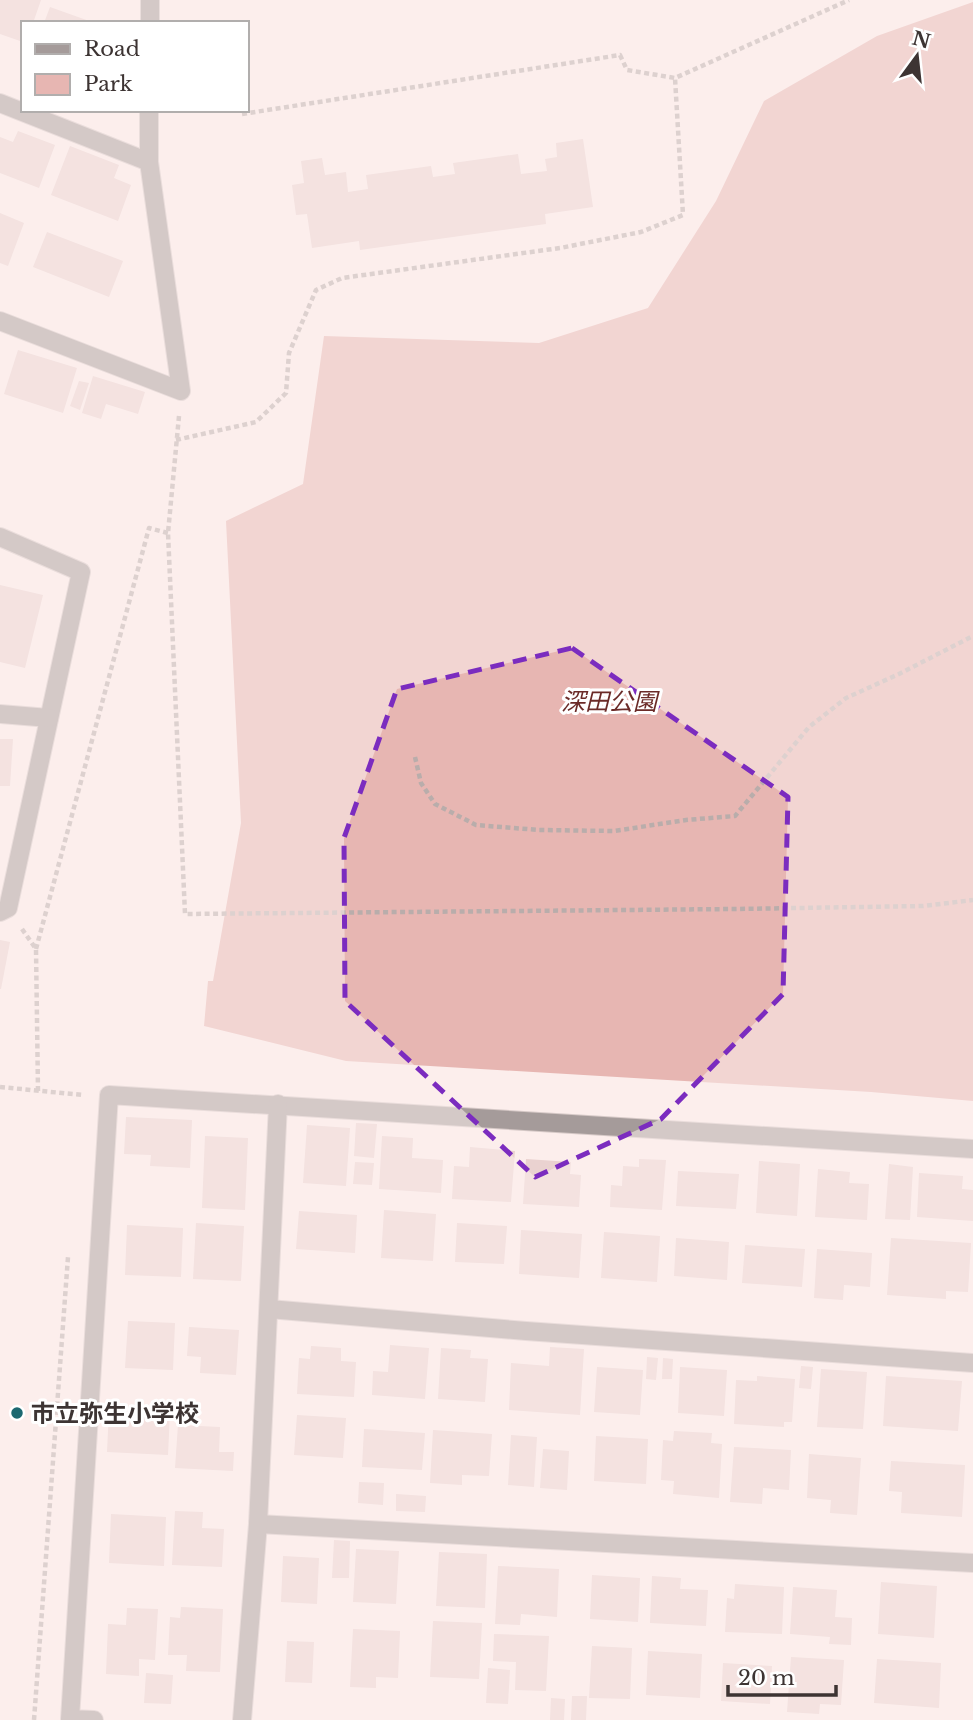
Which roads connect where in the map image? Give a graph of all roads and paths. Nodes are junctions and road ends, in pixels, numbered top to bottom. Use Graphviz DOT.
graph roads {
  1 [pos="149,0"];
  2 [pos="849,0"];
  3 [pos="149,21"];
  4 [pos="675,78"];
  5 [pos="0,103"];
  6 [pos="21,111"];
  7 [pos="23,112"];
  8 [pos="149,112"];
  9 [pos="242,114"];
  10 [pos="149,162"];
  11 [pos="0,321"];
  12 [pos="181,391"];
  13 [pos="176,440"];
  14 [pos="168,533"];
  15 [pos="0,537"];
  16 [pos="973,636"];
  17 [pos="0,714"];
  18 [pos="49,719"];
  19 [pos="415,757"];
  20 [pos="973,900"];
  21 [pos="4,910"];
  22 [pos="36,949"];
  23 [pos="0,1087"];
  24 [pos="38,1091"];
  25 [pos="109,1095"];
  26 [pos="278,1104"];
  27 [pos="973,1149"];
  28 [pos="69,1248"];
  29 [pos="269,1309"];
  30 [pos="973,1363"];
  31 [pos="258,1524"];
  32 [pos="973,1563"];
  33 [pos="34,1720"];
  34 [pos="94,1720"];
  35 [pos="242,1720"];
  1 -- 3 [label="street"];
  2 -- 4 [label="path"];
  4 -- 9 [label="path"];
  4 -- 13 [label="path"];
  5 -- 6 [label="street"];
  7 -- 10 [label="street"];
  8 -- 10 [label="street"];
  10 -- 12 [label="street"];
  11 -- 12 [label="street"];
  12 -- 13 [label="path"];
  13 -- 14 [label="path"];
  14 -- 20 [label="path"];
  14 -- 22 [label="path"];
  15 -- 18 [label="street"];
  16 -- 19 [label="path"];
  17 -- 18 [label="street"];
  18 -- 21 [label="street"];
  21 -- 22 [label="path"];
  22 -- 24 [label="path"];
  23 -- 24 [label="path"];
  24 -- 25 [label="path"];
  25 -- 26 [label="street"];
  25 -- 34 [label="street"];
  26 -- 27 [label="street"];
  26 -- 29 [label="street"];
  28 -- 33 [label="path"];
  29 -- 30 [label="street"];
  29 -- 31 [label="street"];
  31 -- 32 [label="street"];
  31 -- 35 [label="street"];
}
